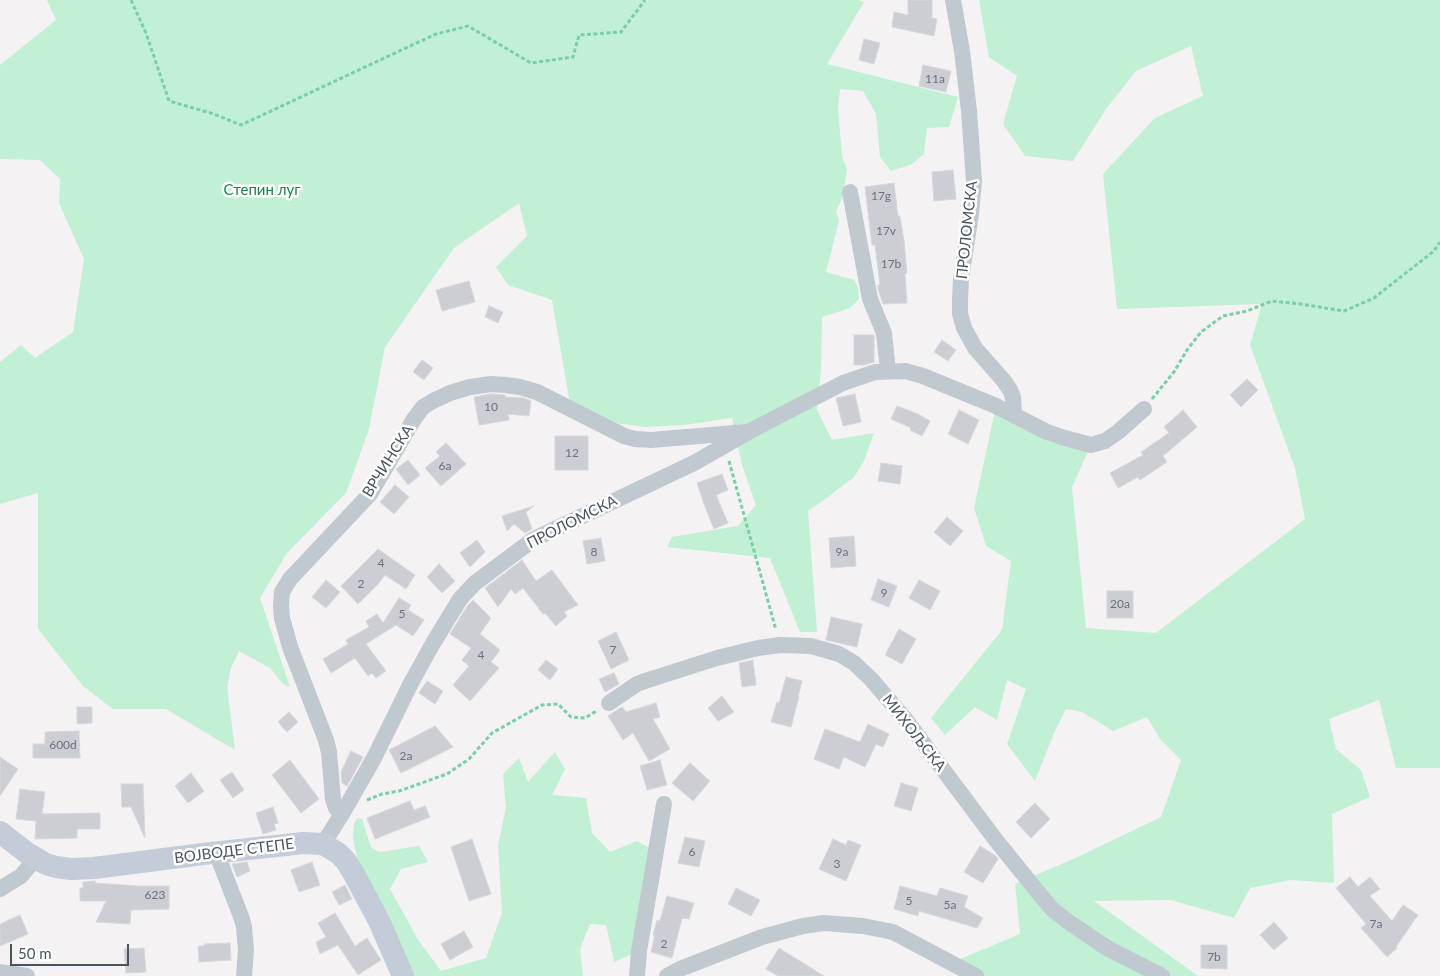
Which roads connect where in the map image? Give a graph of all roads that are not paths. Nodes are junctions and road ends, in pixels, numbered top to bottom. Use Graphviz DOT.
graph roads {
  1 [pos="953,0"];
  2 [pos="850,192"];
  3 [pos="888,371"];
  4 [pos="1144,409"];
  5 [pos="1014,414"];
  6 [pos="750,431"];
  7 [pos="608,703"];
  8 [pos="664,804"];
  9 [pos="342,814"];
  10 [pos="0,832"];
  11 [pos="323,844"];
  12 [pos="216,852"];
  13 [pos="36,858"];
  14 [pos="0,889"];
  15 [pos="0,972"];
  16 [pos="27,976"];
  17 [pos="244,976"];
  18 [pos="403,976"];
  19 [pos="637,976"];
  20 [pos="667,976"];
  21 [pos="976,976"];
  22 [pos="1162,976"];
  1 -- 5 [label="street, ПРОЛОМСКА"];
  2 -- 3 [label="street"];
  3 -- 5 [label="street, ПРОЛОМСКА"];
  3 -- 6 [label="street, ПРОЛОМСКА"];
  4 -- 5 [label="street, ПРОЛОМСКА"];
  6 -- 9 [label="street, ПРОЛОМСКА"];
  6 -- 9 [label="street, ВРЧИНСКА"];
  7 -- 22 [label="street, МИХОЉСКА"];
  8 -- 19 [label="street"];
  9 -- 11 [label="street"];
  10 -- 13 [label="street, ВОЈВОДЕ СТЕПЕ"];
  11 -- 12 [label="street, ВОЈВОДЕ СТЕПЕ"];
  11 -- 18 [label="street"];
  12 -- 13 [label="street, ВОЈВОДЕ СТЕПЕ"];
  12 -- 17 [label="street"];
  13 -- 14 [label="street"];
  15 -- 16 [label="street"];
  20 -- 21 [label="street"];
}
